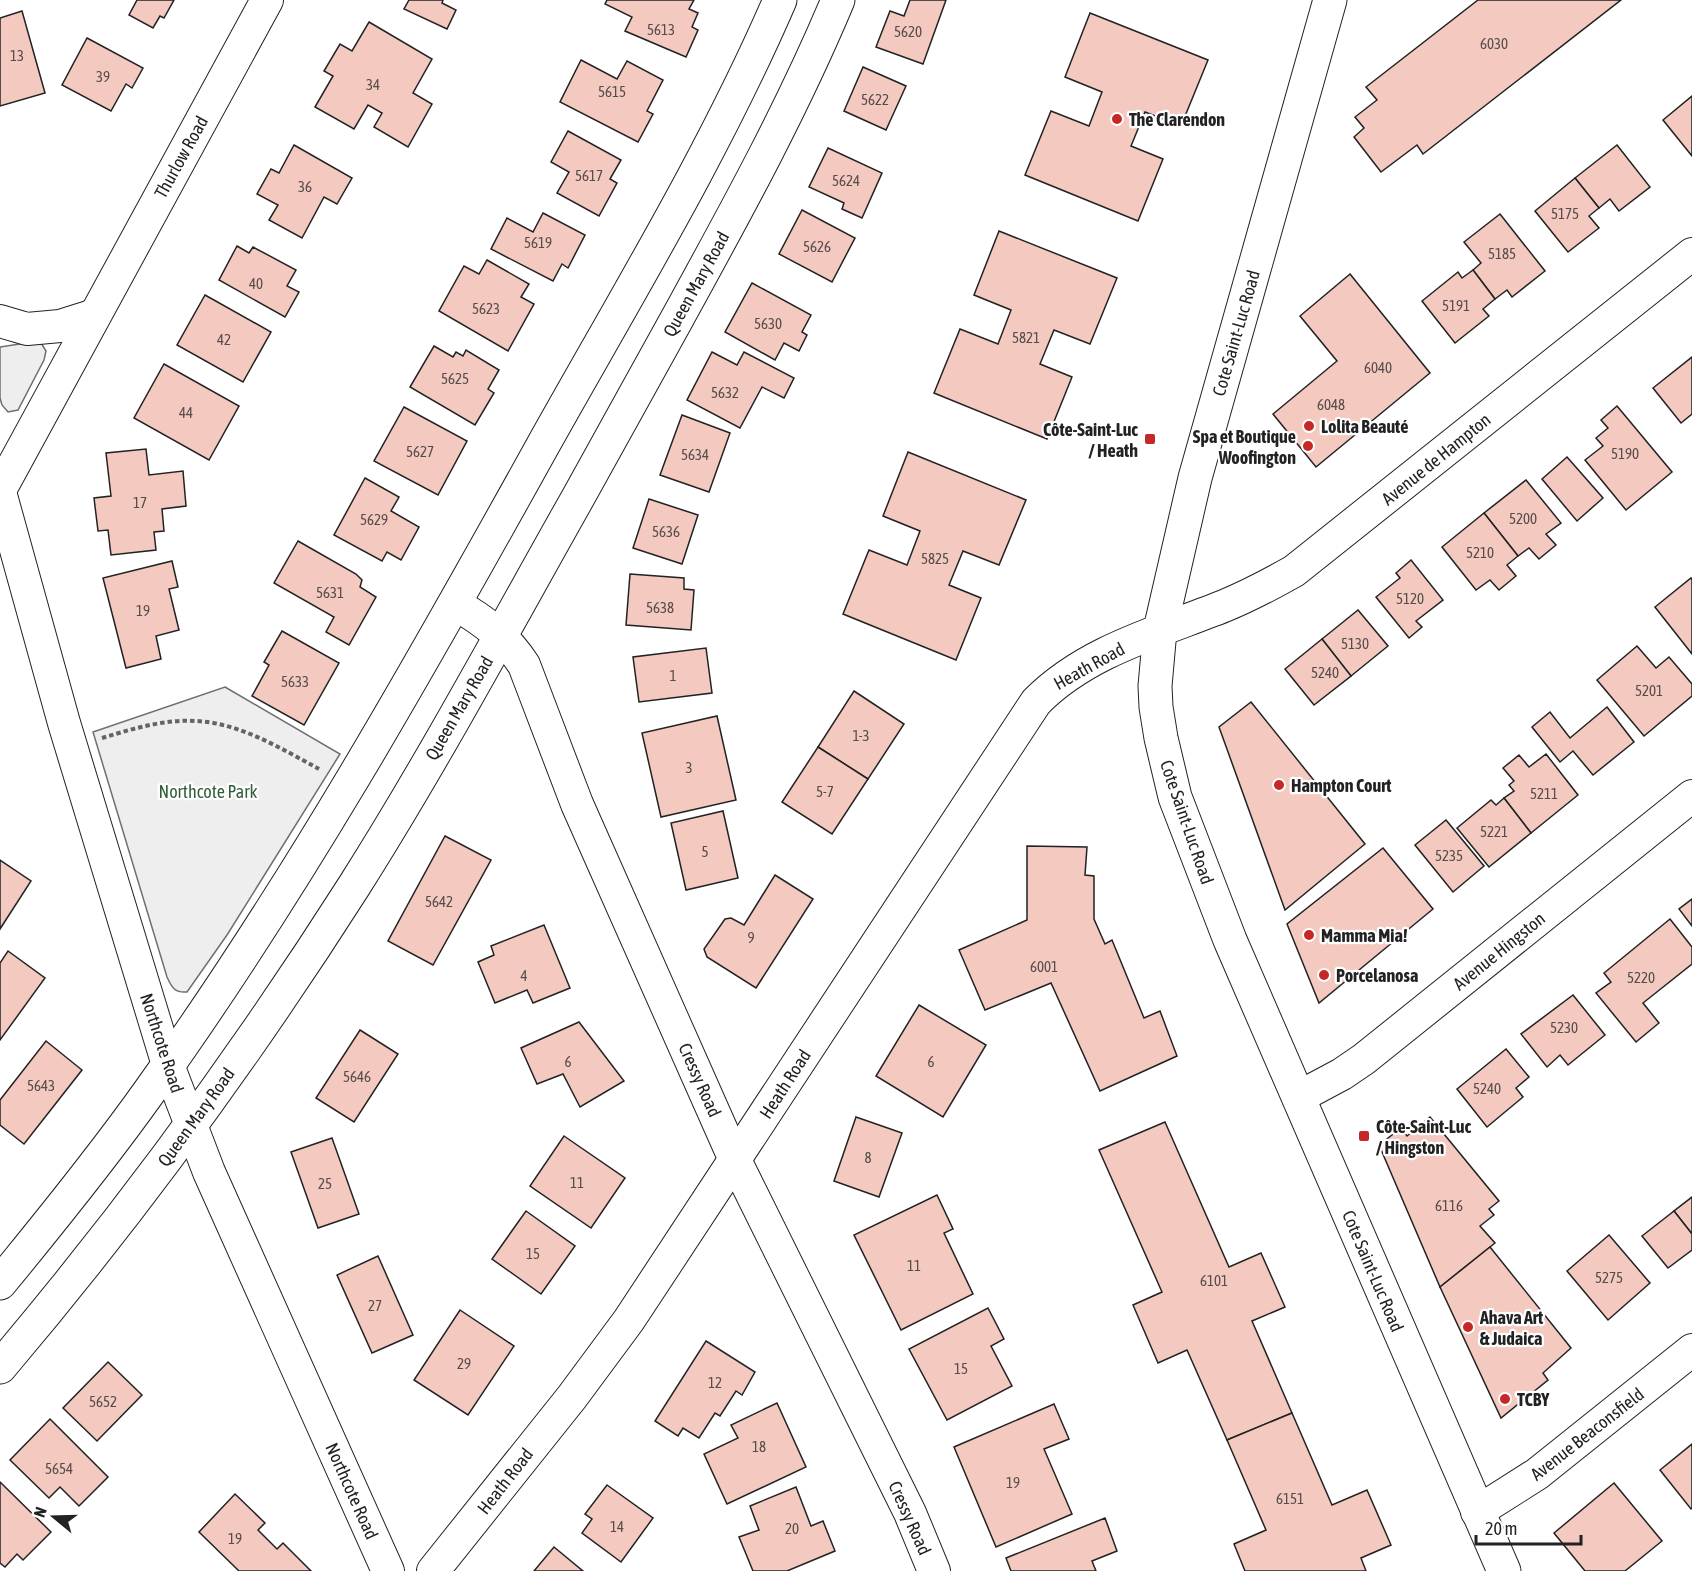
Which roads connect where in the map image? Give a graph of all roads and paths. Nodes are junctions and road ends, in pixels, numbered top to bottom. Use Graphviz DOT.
graph roads {
  1 [pos="267,0"];
  2 [pos="780,0"];
  3 [pos="838,0"];
  4 [pos="1329,0"];
  5 [pos="1692,254"];
  6 [pos="95,315"];
  7 [pos="0,321"];
  8 [pos="0,491"];
  9 [pos="455,603"];
  10 [pos="1160,630"];
  11 [pos="501,636"];
  12 [pos="95,740"];
  13 [pos="328,773"];
  14 [pos="1692,796"];
  15 [pos="168,1065"];
  16 [pos="1299,1097"];
  17 [pos="191,1126"];
  18 [pos="735,1160"];
  19 [pos="0,1283"];
  20 [pos="1692,1350"];
  21 [pos="0,1367"];
  22 [pos="1477,1512"];
  23 [pos="388,1571"];
  24 [pos="434,1571"];
  25 [pos="934,1571"];
  26 [pos="1504,1571"];
  1 -- 6 [label="street, Thurlow Road"];
  2 -- 9 [label="street"];
  3 -- 11 [label="street, Queen Mary Road"];
  4 -- 10 [label="street, Cote Saint-Luc Road"];
  5 -- 10 [label="street, Avenue de Hampton"];
  6 -- 7 [label="street"];
  6 -- 8 [label="street, Thurlow Road"];
  8 -- 15 [label="street, Northcote Road"];
  9 -- 11 [label="street, Cressy Road"];
  9 -- 15 [label="street"];
  10 -- 16 [label="street, Cote Saint-Luc Road"];
  10 -- 18 [label="street, Heath Road"];
  11 -- 17 [label="street, Queen Mary Road"];
  11 -- 18 [label="street, Cressy Road"];
  12 -- 13 [label="path"];
  14 -- 16 [label="street, Avenue Hingston"];
  15 -- 17 [label="street, Northcote Road"];
  15 -- 19 [label="street"];
  16 -- 22 [label="street, Cote Saint-Luc Road"];
  17 -- 21 [label="street, Queen Mary Road"];
  17 -- 23 [label="street, Northcote Road"];
  18 -- 24 [label="street, Heath Road"];
  18 -- 25 [label="street, Cressy Road"];
  20 -- 22 [label="street, Avenue Beaconsfield"];
  22 -- 26 [label="street, Cote Saint-Luc Road"];
}
